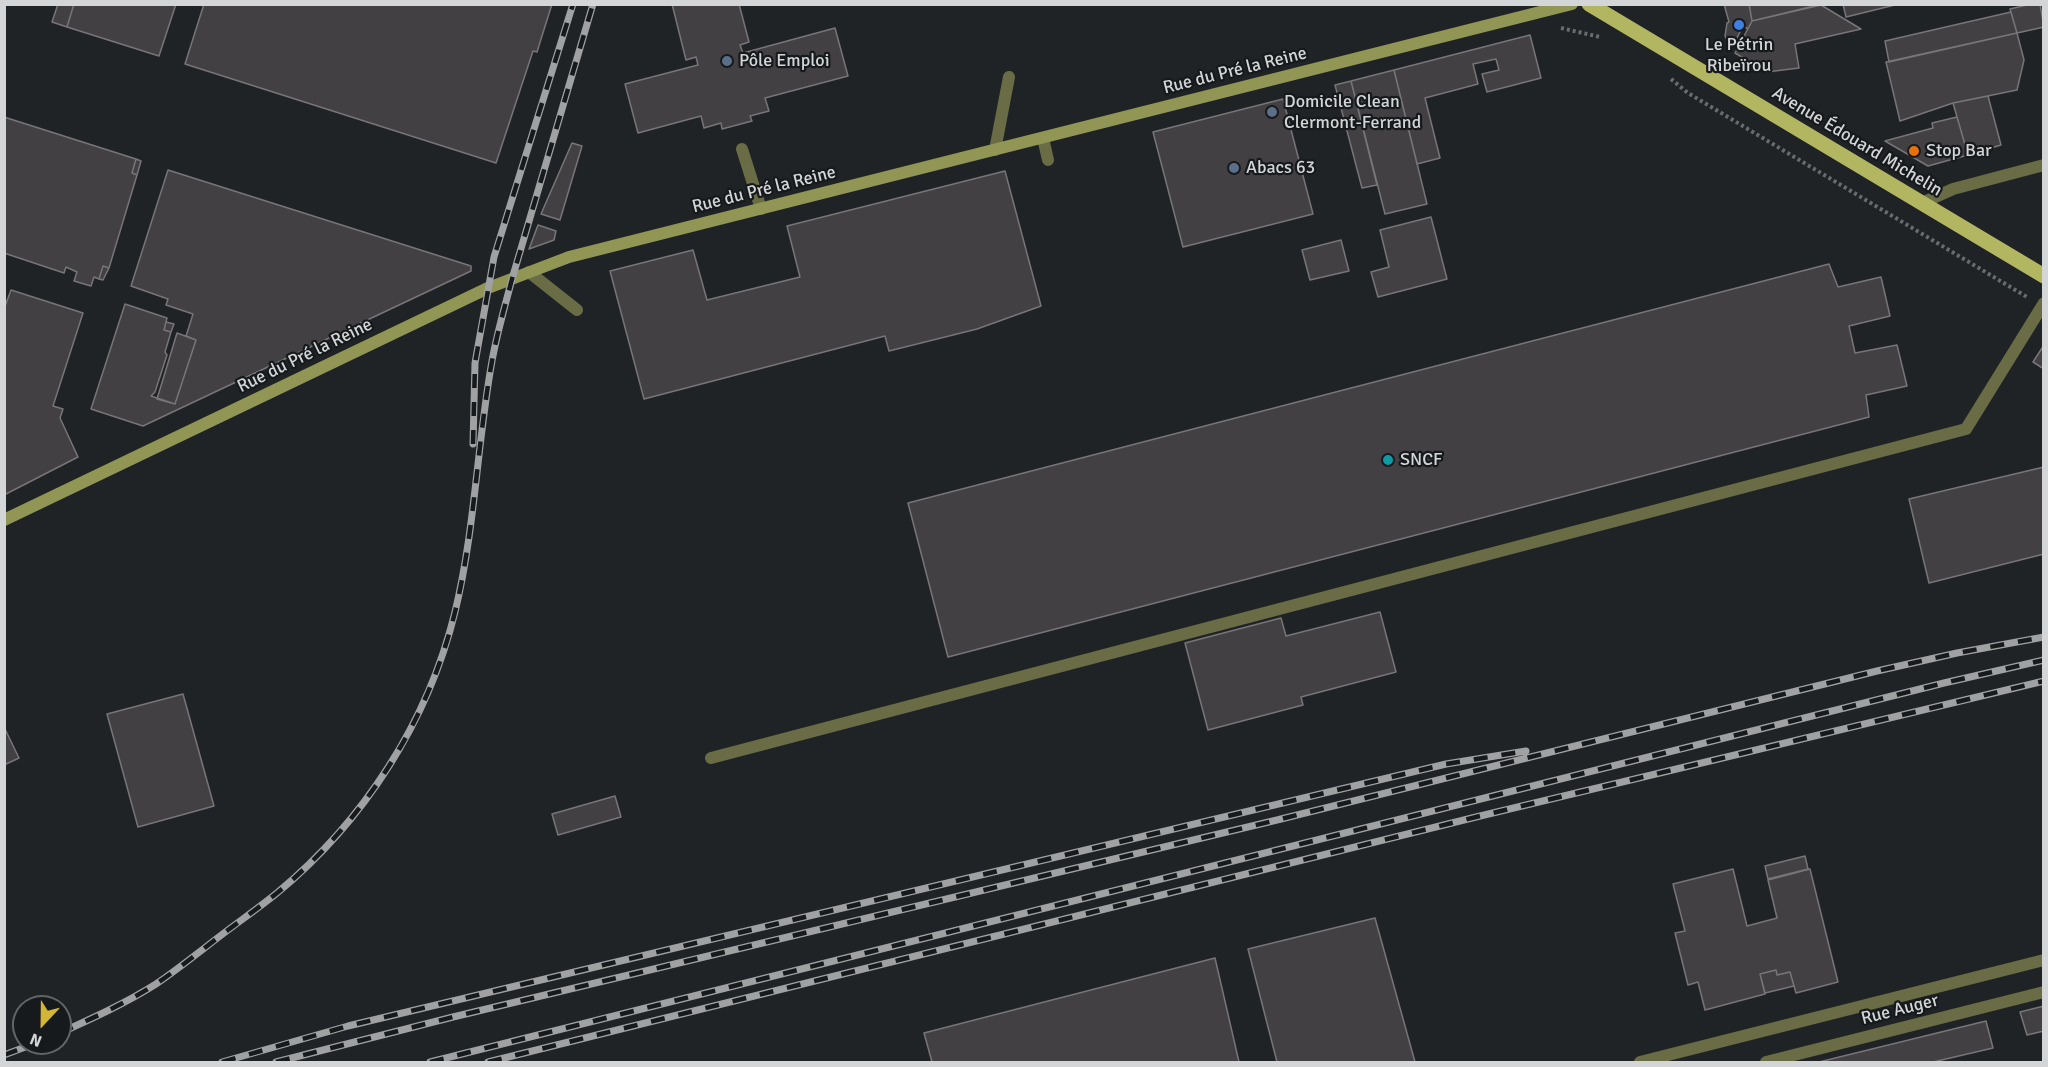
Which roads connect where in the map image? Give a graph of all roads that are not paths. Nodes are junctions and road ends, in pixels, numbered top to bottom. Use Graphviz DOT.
graph roads {
  1 [pos="1572,4"];
  2 [pos="1589,4"];
  3 [pos="1009,77"];
  4 [pos="1043,138"];
  5 [pos="742,149"];
  6 [pos="995,150"];
  7 [pos="1048,160"];
  8 [pos="2043,165"];
  9 [pos="1922,203"];
  10 [pos="762,209"];
  11 [pos="529,272"];
  12 [pos="2043,276"];
  13 [pos="2043,304"];
  14 [pos="576,310"];
  15 [pos="4,520"];
  16 [pos="711,758"];
  17 [pos="2043,960"];
  18 [pos="2043,992"];
  19 [pos="1640,1062"];
  20 [pos="1766,1062"];
  1 -- 4 [label="main road, Rue du Pré la Reine"];
  2 -- 9 [label="main road, Avenue Édouard Michelin"];
  3 -- 6 [label="street"];
  4 -- 6 [label="main road, Rue du Pré la Reine"];
  4 -- 7 [label="street"];
  5 -- 10 [label="street"];
  6 -- 10 [label="main road, Rue du Pré la Reine"];
  8 -- 9 [label="street"];
  9 -- 12 [label="main road, Avenue Édouard Michelin"];
  10 -- 11 [label="main road, Rue du Pré la Reine"];
  11 -- 14 [label="street"];
  11 -- 15 [label="main road, Rue du Pré la Reine"];
  13 -- 16 [label="street"];
  17 -- 19 [label="street"];
  18 -- 20 [label="street, Rue Auger"];
}
